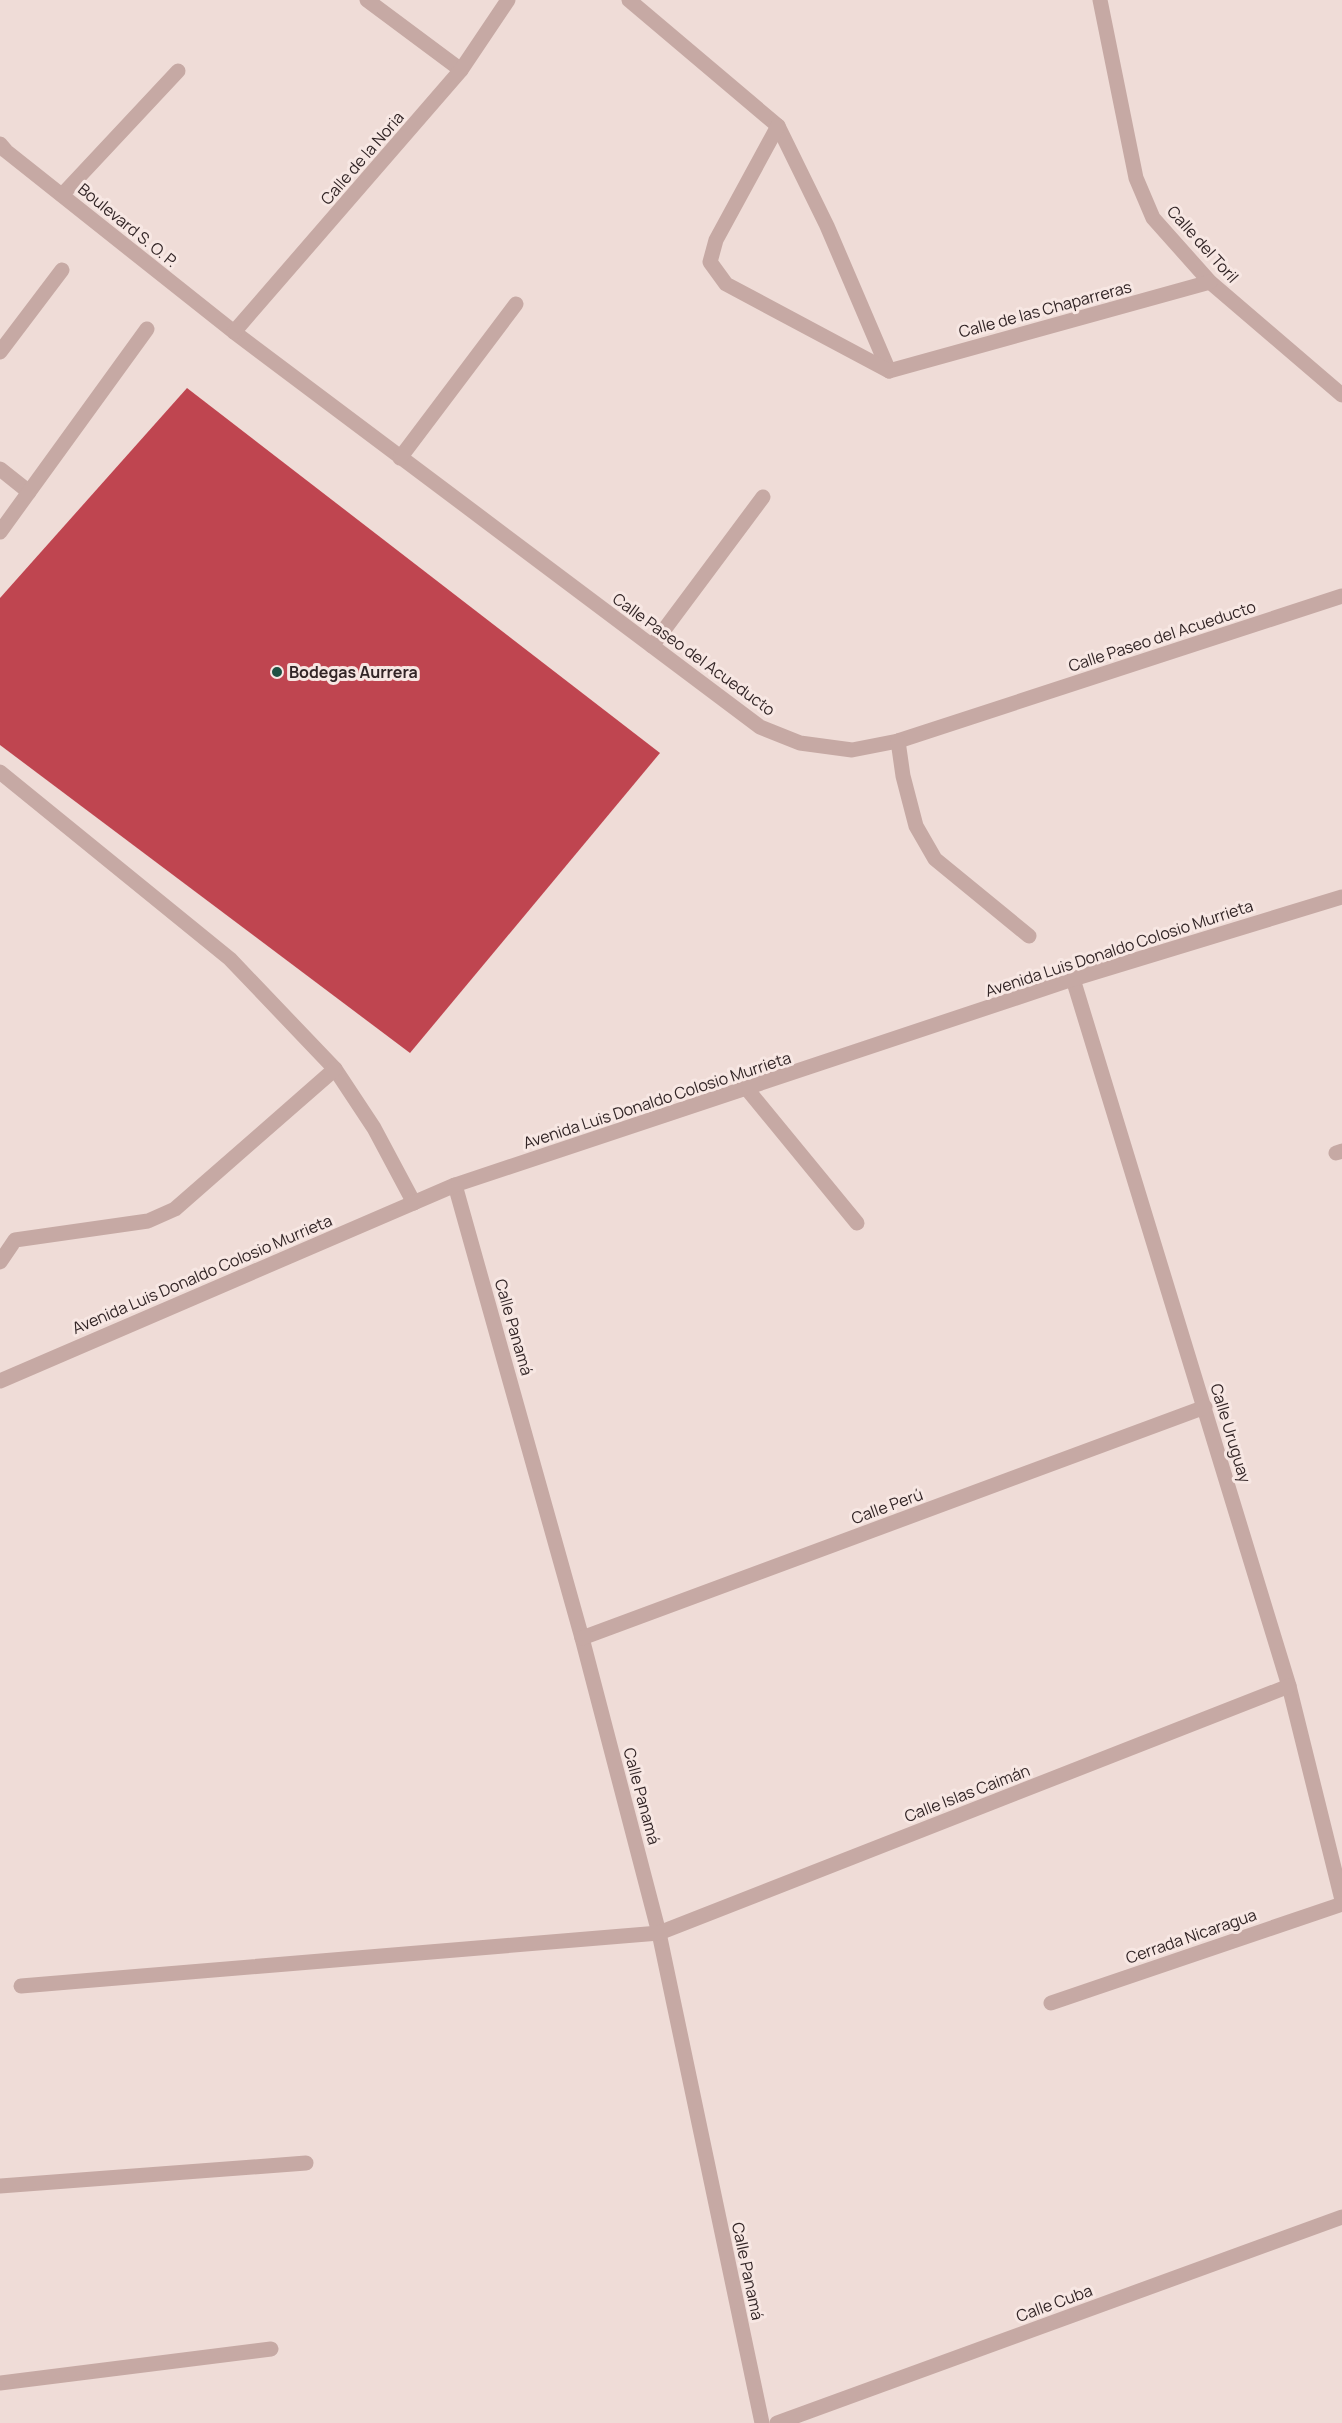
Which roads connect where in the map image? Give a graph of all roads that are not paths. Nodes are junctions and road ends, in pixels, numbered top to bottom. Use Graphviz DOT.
graph roads {
  1 [pos="367,0"];
  2 [pos="508,0"];
  3 [pos="629,0"];
  4 [pos="1100,0"];
  5 [pos="461,70"];
  6 [pos="178,71"];
  7 [pos="778,126"];
  8 [pos="0,144"];
  9 [pos="62,195"];
  10 [pos="62,270"];
  11 [pos="1210,282"];
  12 [pos="516,304"];
  13 [pos="147,329"];
  14 [pos="234,333"];
  15 [pos="0,352"];
  16 [pos="889,371"];
  17 [pos="1342,395"];
  18 [pos="400,458"];
  19 [pos="0,469"];
  20 [pos="29,492"];
  21 [pos="763,497"];
  22 [pos="0,532"];
  23 [pos="1342,596"];
  24 [pos="652,646"];
  25 [pos="898,741"];
  26 [pos="0,772"];
  27 [pos="1342,897"];
  28 [pos="1029,936"];
  29 [pos="1073,979"];
  30 [pos="335,1070"];
  31 [pos="747,1089"];
  32 [pos="456,1185"];
  33 [pos="414,1203"];
  34 [pos="857,1223"];
  35 [pos="0,1262"];
  36 [pos="0,1381"];
  37 [pos="1205,1407"];
  38 [pos="582,1638"];
  39 [pos="1289,1686"];
  40 [pos="1342,1902"];
  41 [pos="659,1933"];
  42 [pos="21,1986"];
  43 [pos="1051,2003"];
  44 [pos="306,2163"];
  45 [pos="0,2186"];
  46 [pos="1342,2217"];
  47 [pos="271,2349"];
  48 [pos="0,2383"];
  49 [pos="762,2423"];
  50 [pos="777,2423"];
  1 -- 5 [label="street"];
  2 -- 5 [label="street, Calle de la Noria"];
  3 -- 7 [label="street"];
  4 -- 11 [label="street, Calle del Toril"];
  5 -- 14 [label="street, Calle de la Noria"];
  6 -- 9 [label="street"];
  7 -- 16 [label="street"];
  7 -- 16 [label="street"];
  8 -- 9 [label="street, Boulevard S. O. P."];
  9 -- 14 [label="street, Boulevard S. O. P."];
  10 -- 15 [label="street"];
  11 -- 16 [label="street, Calle de las Chaparreras"];
  11 -- 17 [label="street, Calle del Toril"];
  12 -- 18 [label="street"];
  13 -- 20 [label="street"];
  14 -- 18 [label="street, Calle Paseo del Acueducto"];
  18 -- 24 [label="street, Calle Paseo del Acueducto"];
  19 -- 20 [label="street"];
  20 -- 22 [label="street"];
  21 -- 24 [label="street"];
  23 -- 25 [label="street, Calle Paseo del Acueducto"];
  24 -- 25 [label="street, Calle Paseo del Acueducto"];
  25 -- 28 [label="street"];
  26 -- 30 [label="street"];
  27 -- 29 [label="street, Avenida Luis Donaldo Colosio Murrieta"];
  29 -- 31 [label="street, Avenida Luis Donaldo Colosio Murrieta"];
  29 -- 37 [label="street, Calle Uruguay"];
  30 -- 33 [label="street"];
  30 -- 35 [label="street"];
  31 -- 32 [label="street, Avenida Luis Donaldo Colosio Murrieta"];
  31 -- 34 [label="street"];
  32 -- 33 [label="street, Avenida Luis Donaldo Colosio Murrieta"];
  32 -- 38 [label="street, Calle Panamá"];
  33 -- 36 [label="street, Avenida Luis Donaldo Colosio Murrieta"];
  37 -- 38 [label="street, Calle Perú"];
  37 -- 39 [label="street, Calle Uruguay"];
  38 -- 41 [label="street, Calle Panamá"];
  39 -- 40 [label="street, Calle Uruguay"];
  39 -- 41 [label="street, Calle Islas Caimán"];
  40 -- 43 [label="street, Cerrada Nicaragua"];
  41 -- 42 [label="street, Calle Islas Caimán"];
  41 -- 49 [label="street, Calle Panamá"];
  44 -- 45 [label="street"];
  46 -- 50 [label="street, Calle Cuba"];
  47 -- 48 [label="street"];
}
